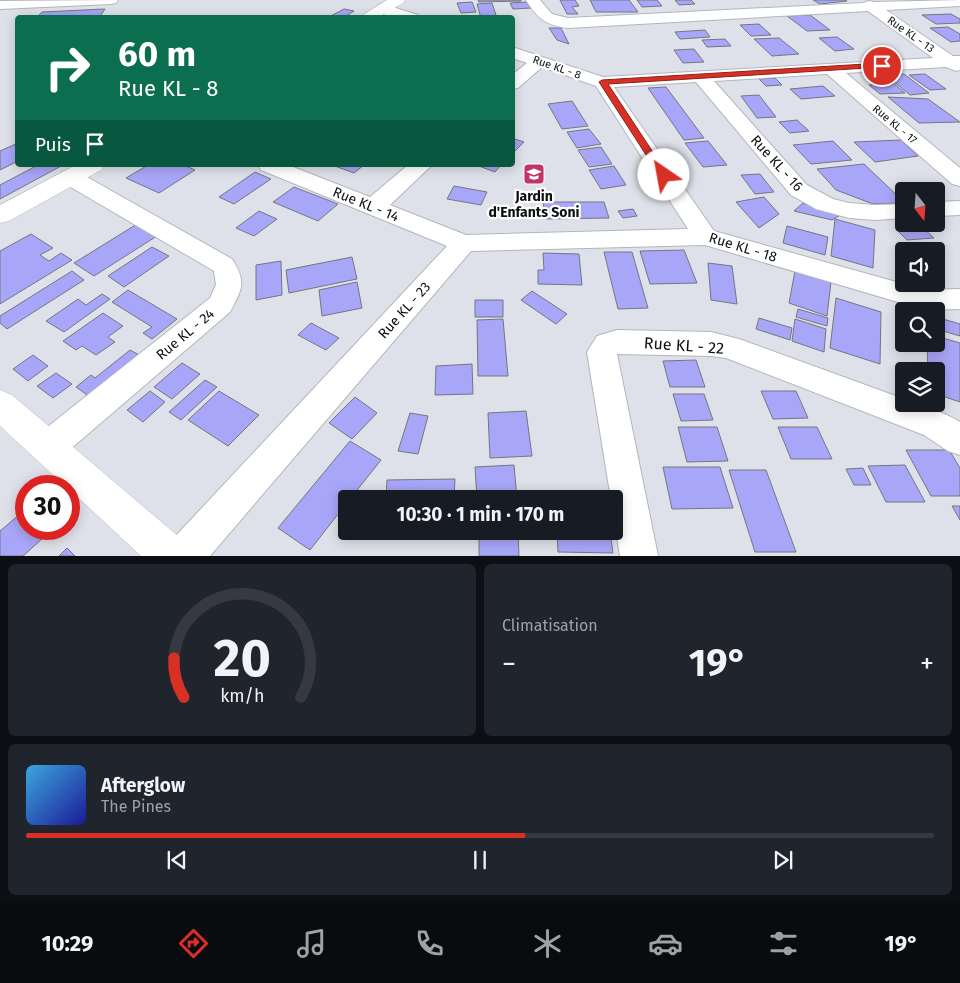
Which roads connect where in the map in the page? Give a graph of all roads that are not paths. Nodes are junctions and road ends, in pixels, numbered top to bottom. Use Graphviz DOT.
graph roads {
  1 [pos="110,0"];
  2 [pos="398,0"];
  3 [pos="533,0"];
  4 [pos="960,2"];
  5 [pos="382,4"];
  6 [pos="868,4"];
  7 [pos="0,5"];
  8 [pos="369,15"];
  9 [pos="406,15"];
  10 [pos="515,53"];
  11 [pos="539,61"];
  12 [pos="957,64"];
  13 [pos="830,68"];
  14 [pos="701,76"];
  15 [pos="515,81"];
  16 [pos="602,82"];
  17 [pos="274,167"];
  18 [pos="419,167"];
  19 [pos="81,171"];
  20 [pos="960,179"];
  21 [pos="373,208"];
  22 [pos="960,208"];
  23 [pos="945,209"];
  24 [pos="895,212"];
  25 [pos="0,215"];
  26 [pos="705,237"];
  27 [pos="464,244"];
  28 [pos="960,299"];
  29 [pos="0,405"];
  30 [pos="960,440"];
  31 [pos="48,447"];
  32 [pos="171,556"];
  33 [pos="184,556"];
  34 [pos="639,556"];
  1 -- 7 [label="street"];
  2 -- 5 [label="street"];
  3 -- 6 [label="street"];
  4 -- 6 [label="street"];
  5 -- 8 [label="street"];
  5 -- 9 [label="street"];
  6 -- 12 [label="street, Rue KL - 13"];
  10 -- 11 [label="street, Rue KL - 8"];
  11 -- 15 [label="street"];
  11 -- 16 [label="street, Rue KL - 8"];
  12 -- 13 [label="street, Rue KL - 8"];
  13 -- 14 [label="street, Rue KL - 8"];
  13 -- 20 [label="street, Rue KL - 17"];
  14 -- 16 [label="street, Rue KL - 8"];
  14 -- 24 [label="street, Rue KL - 16"];
  16 -- 26 [label="street, Rue KL - 18"];
  17 -- 21 [label="street, Rue KL - 14"];
  18 -- 21 [label="street"];
  19 -- 25 [label="street"];
  19 -- 31 [label="street, Rue KL - 24"];
  21 -- 27 [label="street, Rue KL - 14"];
  22 -- 23 [label="street"];
  26 -- 27 [label="street"];
  26 -- 28 [label="street, Rue KL - 18"];
  27 -- 33 [label="street, Rue KL - 23"];
  29 -- 31 [label="street"];
  30 -- 34 [label="street, Rue KL - 22"];
  31 -- 32 [label="street"];
}
